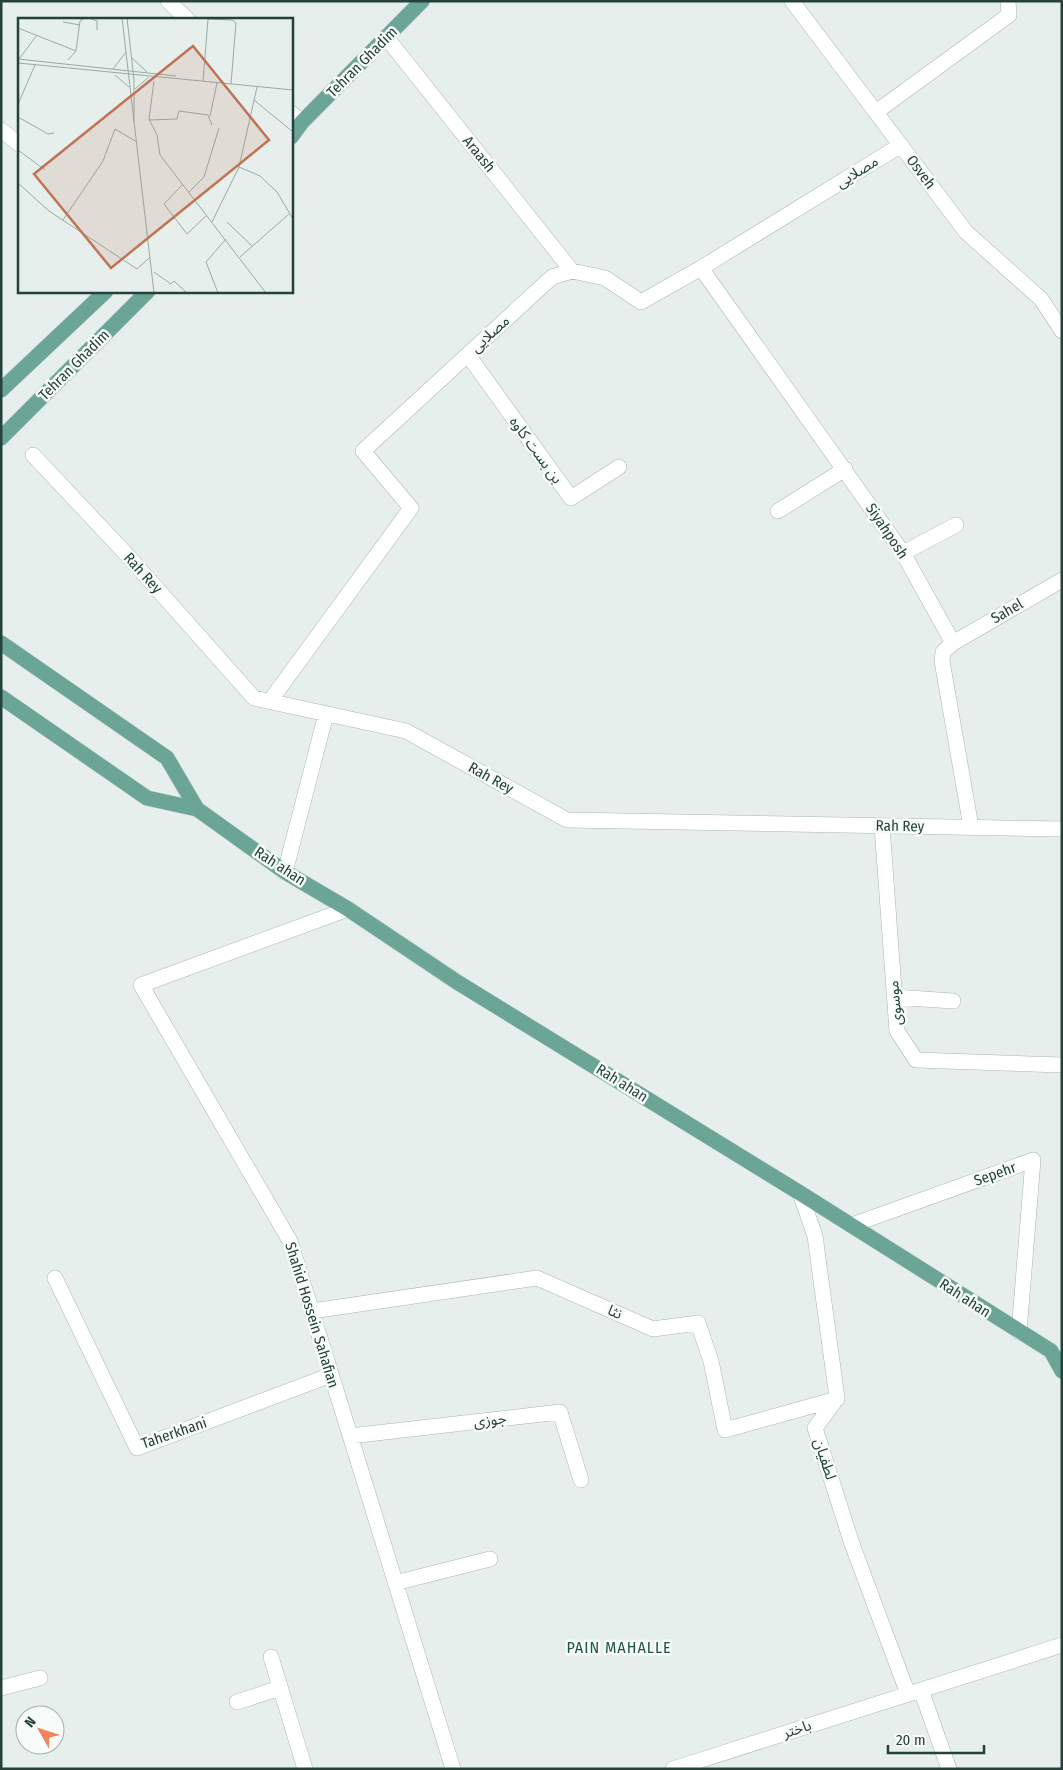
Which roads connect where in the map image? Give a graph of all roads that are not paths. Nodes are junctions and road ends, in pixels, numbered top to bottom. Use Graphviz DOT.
graph roads {
  1 [pos="168,1"];
  2 [pos="422,1"];
  3 [pos="792,1"];
  4 [pos="1008,1"];
  5 [pos="186,18"];
  6 [pos="386,38"];
  7 [pos="876,112"];
  8 [pos="295,122"];
  9 [pos="1,130"];
  10 [pos="18,143"];
  11 [pos="901,145"];
  12 [pos="702,268"];
  13 [pos="572,271"];
  14 [pos="105,292"];
  15 [pos="147,292"];
  16 [pos="1062,331"];
  17 [pos="468,355"];
  18 [pos="1,390"];
  19 [pos="1,438"];
  20 [pos="33,454"];
  21 [pos="619,466"];
  22 [pos="845,469"];
  23 [pos="778,511"];
  24 [pos="956,525"];
  25 [pos="903,553"];
  26 [pos="1062,580"];
  27 [pos="1,643"];
  28 [pos="953,643"];
  29 [pos="1,697"];
  30 [pos="270,702"];
  31 [pos="326,714"];
  32 [pos="197,809"];
  33 [pos="882,826"];
  34 [pos="971,827"];
  35 [pos="1062,829"];
  36 [pos="285,872"];
  37 [pos="348,909"];
  38 [pos="894,997"];
  39 [pos="953,1001"];
  40 [pos="1062,1065"];
  41 [pos="800,1193"];
  42 [pos="852,1225"];
  43 [pos="55,1278"];
  44 [pos="312,1311"];
  45 [pos="1019,1332"];
  46 [pos="1056,1350"];
  47 [pos="1062,1370"];
  48 [pos="331,1375"];
  49 [pos="836,1399"];
  50 [pos="350,1436"];
  51 [pos="580,1480"];
  52 [pos="490,1559"];
  53 [pos="395,1583"];
  54 [pos="1062,1645"];
  55 [pos="271,1657"];
  56 [pos="40,1678"];
  57 [pos="1,1688"];
  58 [pos="280,1688"];
  59 [pos="915,1692"];
  60 [pos="237,1702"];
  61 [pos="305,1769"];
  62 [pos="454,1769"];
  63 [pos="673,1769"];
  64 [pos="950,1769"];
  1 -- 5 [label="street"];
  2 -- 6 [label="main road, Tehran Ghadim"];
  3 -- 7 [label="street, Osveh"];
  4 -- 7 [label="street"];
  6 -- 8 [label="main road, Tehran Ghadim"];
  6 -- 13 [label="street, Araash"];
  7 -- 11 [label="street, Osveh"];
  9 -- 10 [label="street"];
  11 -- 12 [label="street, مصلایی"];
  11 -- 16 [label="street, Osveh"];
  12 -- 13 [label="street, مصلایی"];
  12 -- 22 [label="street, Siyahposh"];
  13 -- 17 [label="street, مصلایی"];
  14 -- 18 [label="main road, Tehran Ghadim"];
  15 -- 19 [label="main road, Tehran Ghadim"];
  17 -- 21 [label="street, بن بست کاوه"];
  17 -- 30 [label="street, مصلایی"];
  20 -- 30 [label="street, Rah Rey"];
  22 -- 23 [label="street"];
  22 -- 25 [label="street, Siyahposh"];
  24 -- 25 [label="street"];
  25 -- 28 [label="street, Siyahposh"];
  26 -- 28 [label="street, Sahel"];
  27 -- 32 [label="main road, Rah ahan"];
  28 -- 34 [label="street"];
  29 -- 32 [label="main road, Rah ahan"];
  30 -- 31 [label="street, Rah Rey"];
  31 -- 33 [label="street, Rah Rey"];
  31 -- 36 [label="street"];
  32 -- 36 [label="main road, Rah ahan"];
  33 -- 34 [label="street, Rah Rey"];
  33 -- 38 [label="street, موسوی"];
  34 -- 35 [label="street, Rah Rey"];
  36 -- 37 [label="main road, Rah ahan"];
  37 -- 41 [label="main road, Rah ahan"];
  37 -- 44 [label="street, Shahid Hossein Sahafian"];
  38 -- 39 [label="street"];
  38 -- 40 [label="street, موسوی"];
  41 -- 42 [label="main road, Rah ahan"];
  41 -- 49 [label="street"];
  42 -- 45 [label="main road, Rah ahan"];
  42 -- 45 [label="street, Sepehr"];
  43 -- 48 [label="street, Taherkhani"];
  44 -- 48 [label="street, Shahid Hossein Sahafian"];
  44 -- 49 [label="street, نثا"];
  45 -- 46 [label="main road, Rah ahan"];
  46 -- 47 [label="main road"];
  48 -- 50 [label="street, Shahid Hossein Sahafian"];
  49 -- 59 [label="street, لطفیان"];
  50 -- 51 [label="street, جوزی"];
  50 -- 53 [label="street, Shahid Hossein Sahafian"];
  52 -- 53 [label="street"];
  53 -- 62 [label="street, Shahid Hossein Sahafian"];
  54 -- 59 [label="street, باختر"];
  55 -- 58 [label="street"];
  56 -- 57 [label="street"];
  58 -- 60 [label="street"];
  58 -- 61 [label="street"];
  59 -- 63 [label="street, باختر"];
  59 -- 64 [label="street"];
}
